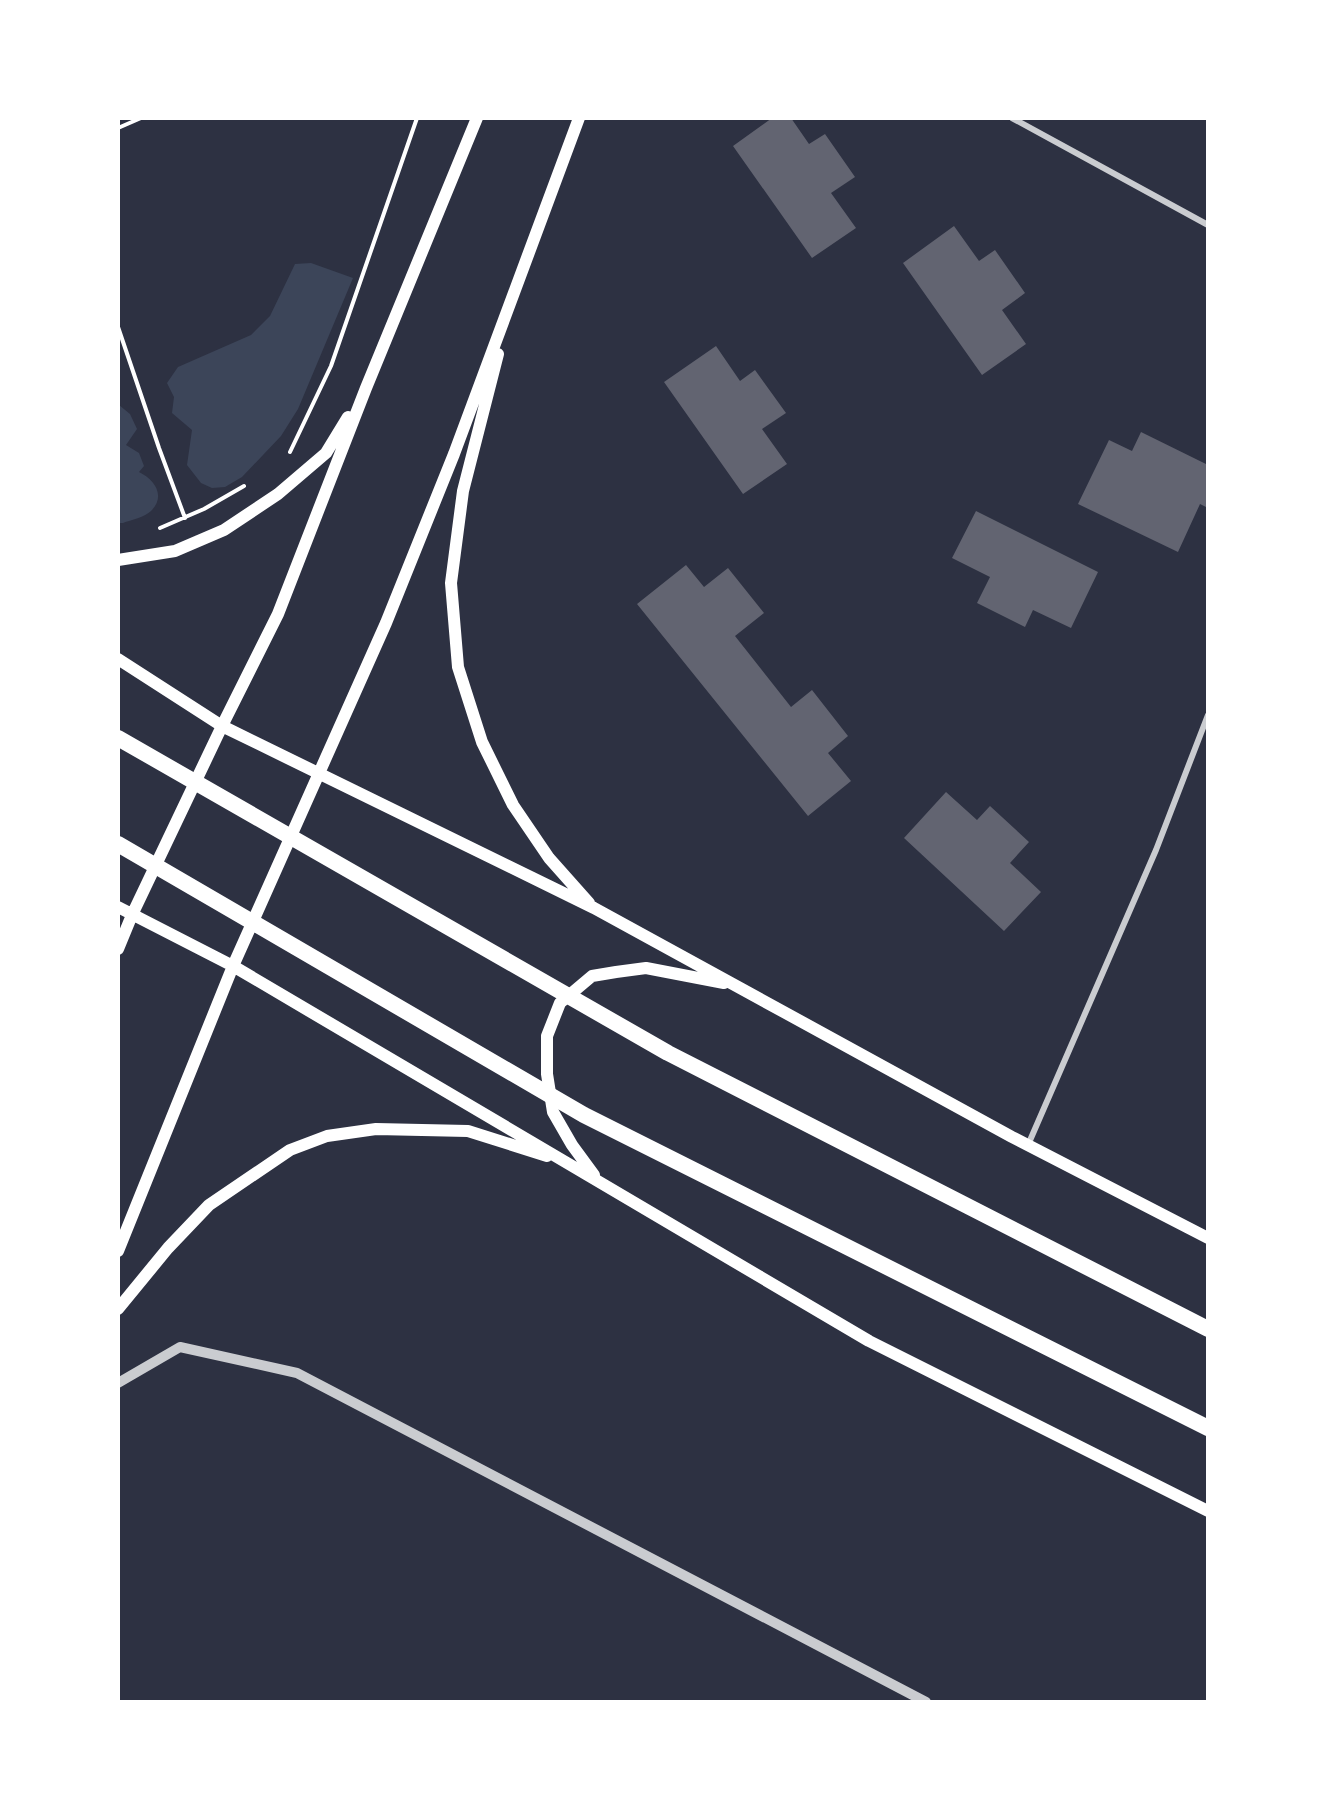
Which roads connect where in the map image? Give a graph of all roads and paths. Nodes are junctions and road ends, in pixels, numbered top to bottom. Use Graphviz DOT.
graph roads {
  1 [pos="141,118"];
  2 [pos="417,118"];
  3 [pos="477,118"];
  4 [pos="579,118"];
  5 [pos="1012,118"];
  6 [pos="118,128"];
  7 [pos="1208,225"];
  8 [pos="518,278"];
  9 [pos="118,327"];
  10 [pos="366,388"];
  11 [pos="285,462"];
  12 [pos="245,485"];
  13 [pos="185,518"];
  14 [pos="152,531"];
  15 [pos="118,560"];
  16 [pos="118,659"];
  17 [pos="1208,715"];
  18 [pos="222,726"];
  19 [pos="118,738"];
  20 [pos="318,773"];
  21 [pos="118,844"];
  22 [pos="118,907"];
  23 [pos="594,908"];
  24 [pos="132,915"];
  25 [pos="118,949"];
  26 [pos="233,966"];
  27 [pos="735,984"];
  28 [pos="1029,1145"];
  29 [pos="569,1163"];
  30 [pos="598,1181"];
  31 [pos="1208,1238"];
  32 [pos="118,1251"];
  33 [pos="118,1309"];
  34 [pos="1208,1329"];
  35 [pos="118,1383"];
  36 [pos="1208,1428"];
  37 [pos="1208,1511"];
  38 [pos="926,1701"];
  1 -- 6 [label="path"];
  2 -- 11 [label="path"];
  3 -- 10 [label="main road"];
  4 -- 8 [label="main road"];
  5 -- 7 [label="street"];
  8 -- 20 [label="main road"];
  8 -- 23 [label="main road"];
  9 -- 13 [label="path"];
  10 -- 15 [label="main road"];
  10 -- 18 [label="main road"];
  12 -- 13 [label="path"];
  13 -- 14 [label="path"];
  16 -- 18 [label="main road"];
  17 -- 28 [label="street"];
  18 -- 20 [label="main road"];
  18 -- 24 [label="main road"];
  19 -- 34 [label="highway"];
  20 -- 23 [label="main road"];
  20 -- 26 [label="main road"];
  21 -- 36 [label="highway"];
  22 -- 24 [label="main road"];
  23 -- 27 [label="main road"];
  24 -- 25 [label="main road"];
  24 -- 26 [label="main road"];
  26 -- 29 [label="main road"];
  26 -- 32 [label="main road"];
  27 -- 28 [label="main road"];
  27 -- 30 [label="main road"];
  28 -- 31 [label="main road"];
  29 -- 30 [label="main road"];
  29 -- 33 [label="main road"];
  30 -- 37 [label="main road"];
  35 -- 38 [label="street"];
}
